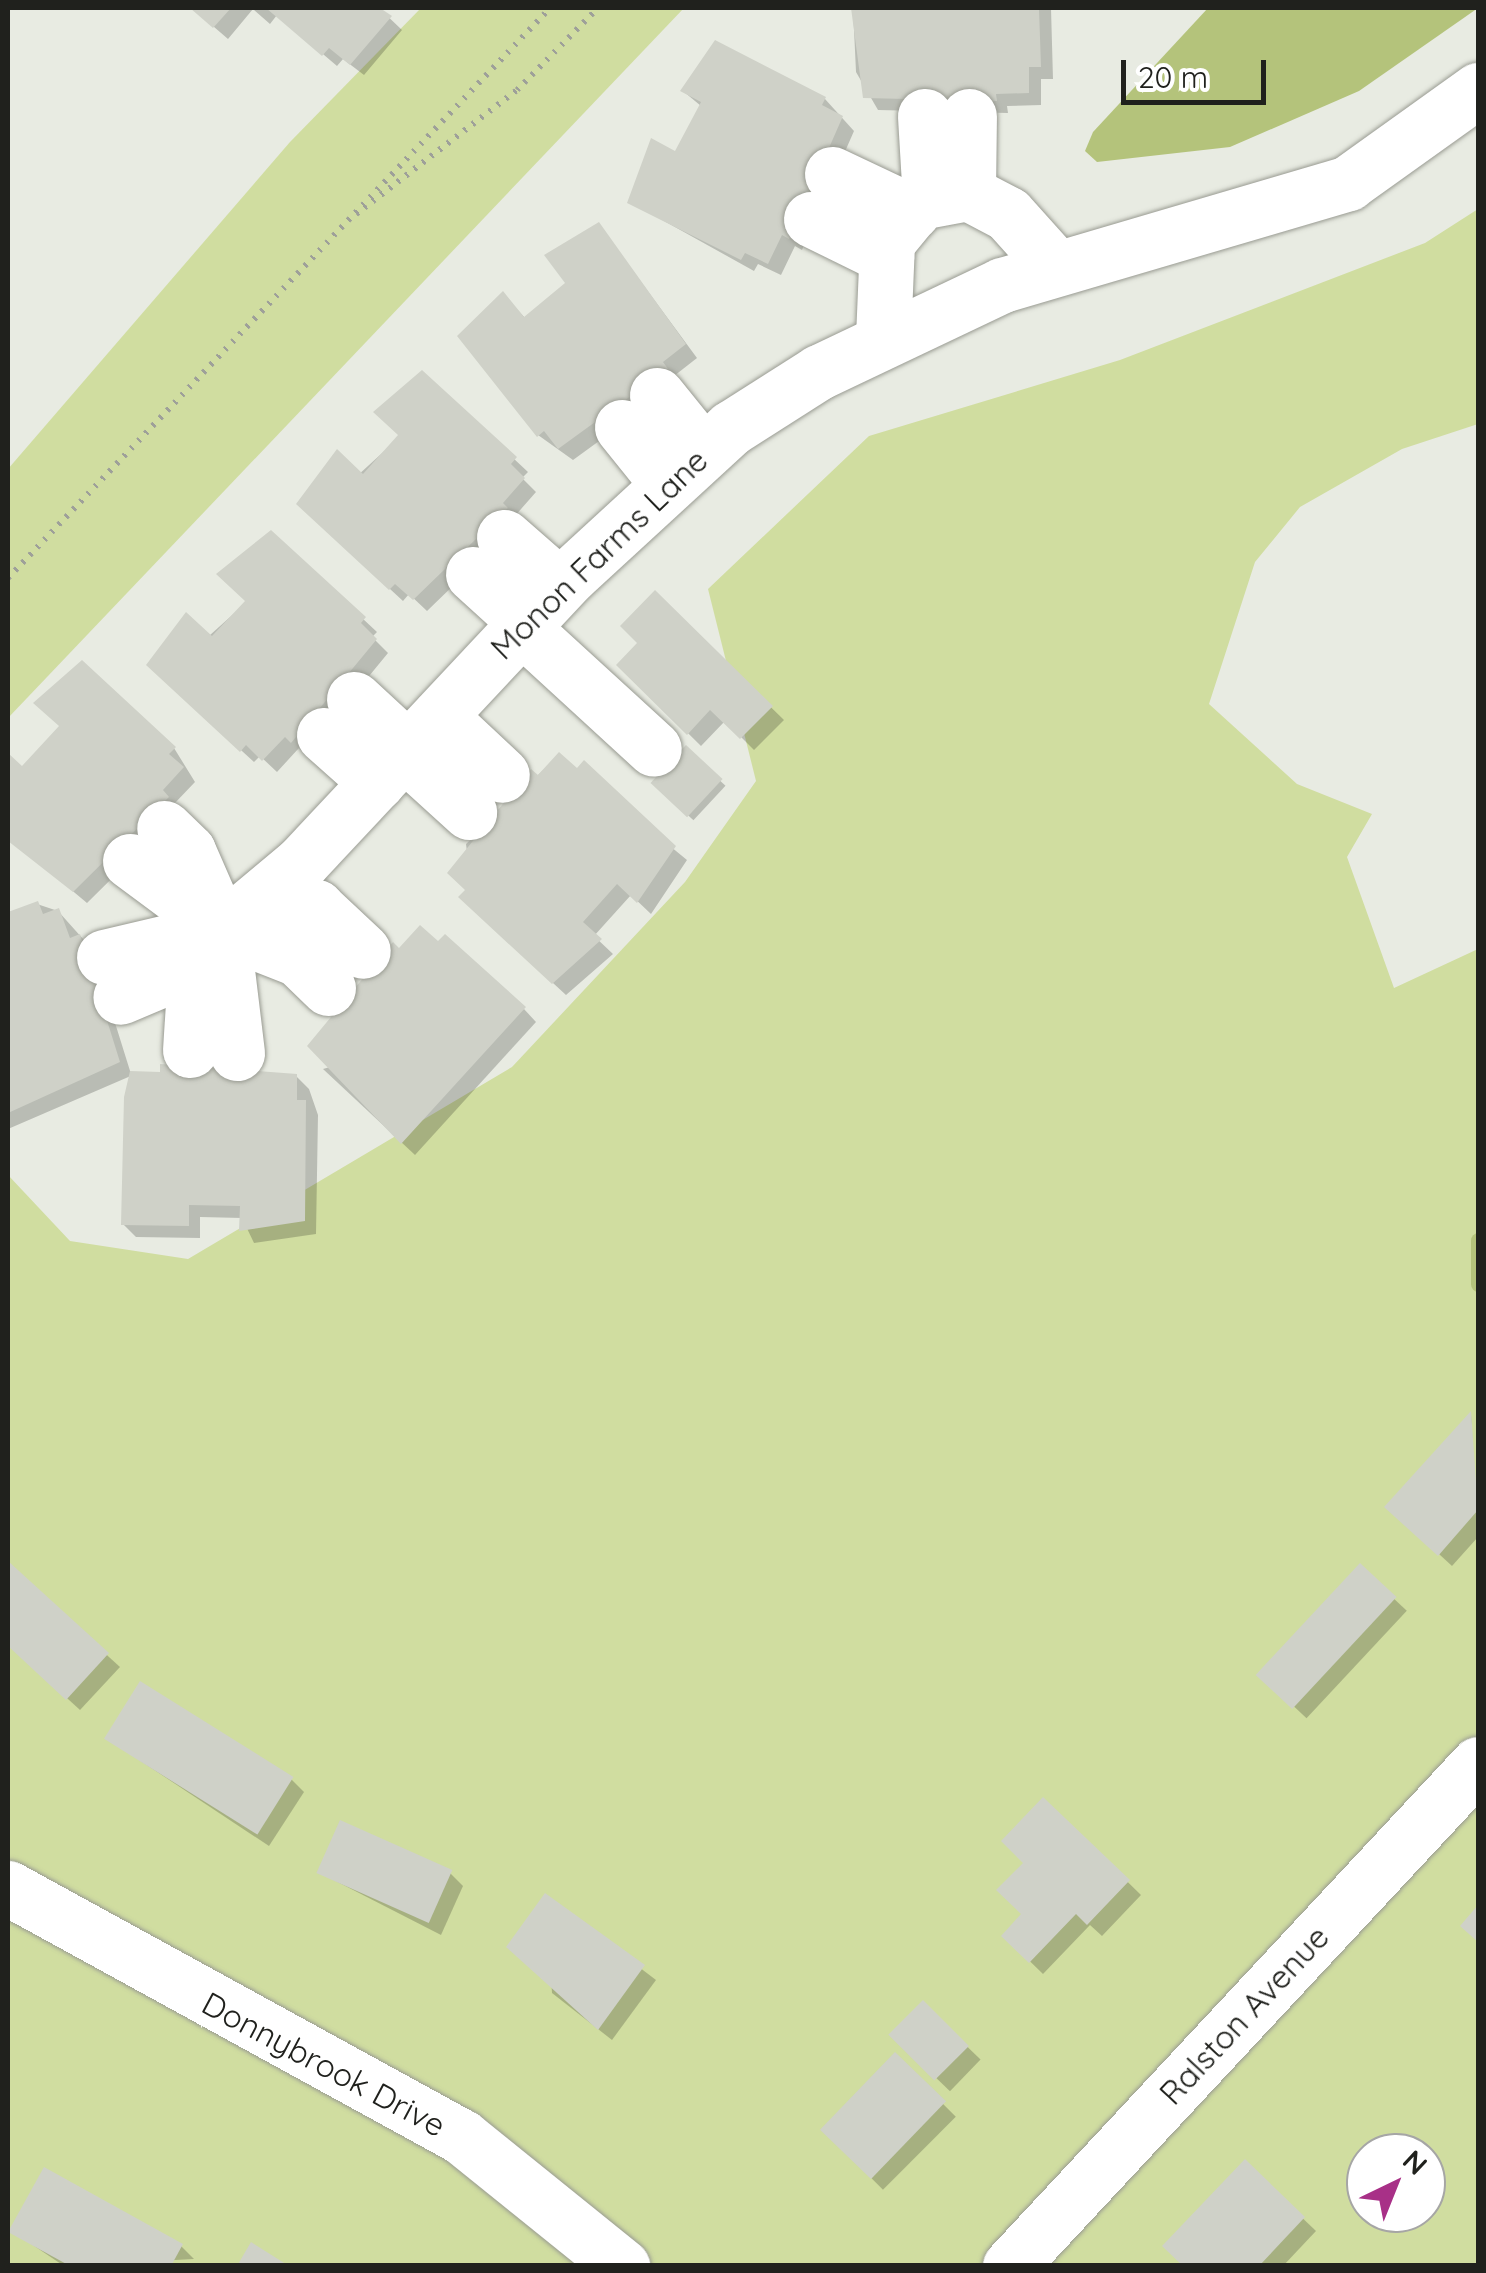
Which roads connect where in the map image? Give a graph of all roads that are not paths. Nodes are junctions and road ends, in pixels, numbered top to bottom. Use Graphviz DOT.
graph roads {
  1 [pos="1478,90"];
  2 [pos="947,116"];
  3 [pos="821,197"];
  4 [pos="924,215"];
  5 [pos="1054,265"];
  6 [pos="883,338"];
  7 [pos="639,411"];
  8 [pos="685,467"];
  9 [pos="488,555"];
  10 [pos="536,612"];
  11 [pos="339,717"];
  12 [pos="654,749"];
  13 [pos="407,750"];
  14 [pos="485,793"];
  15 [pos="147,844"];
  16 [pos="222,928"];
  17 [pos="346,969"];
  18 [pos="112,977"];
  19 [pos="214,1051"];
  20 [pos="1478,1764"];
  21 [pos="8,1888"];
  22 [pos="622,2266"];
  23 [pos="1010,2266"];
  1 -- 5 [label="street, Monon Farms Lane"];
  2 -- 4 [label="street"];
  3 -- 4 [label="street"];
  4 -- 5 [label="street"];
  4 -- 6 [label="street"];
  5 -- 6 [label="street, Monon Farms Lane"];
  6 -- 8 [label="street, Monon Farms Lane"];
  7 -- 8 [label="street"];
  8 -- 10 [label="street, Monon Farms Lane"];
  9 -- 10 [label="street"];
  10 -- 12 [label="street"];
  10 -- 13 [label="street, Monon Farms Lane"];
  11 -- 13 [label="street"];
  13 -- 14 [label="street"];
  13 -- 16 [label="street, Monon Farms Lane"];
  15 -- 16 [label="street"];
  16 -- 17 [label="street"];
  16 -- 18 [label="street"];
  16 -- 19 [label="street"];
  20 -- 23 [label="street, Ralston Avenue"];
  21 -- 22 [label="street, Donnybrook Drive"];
}
